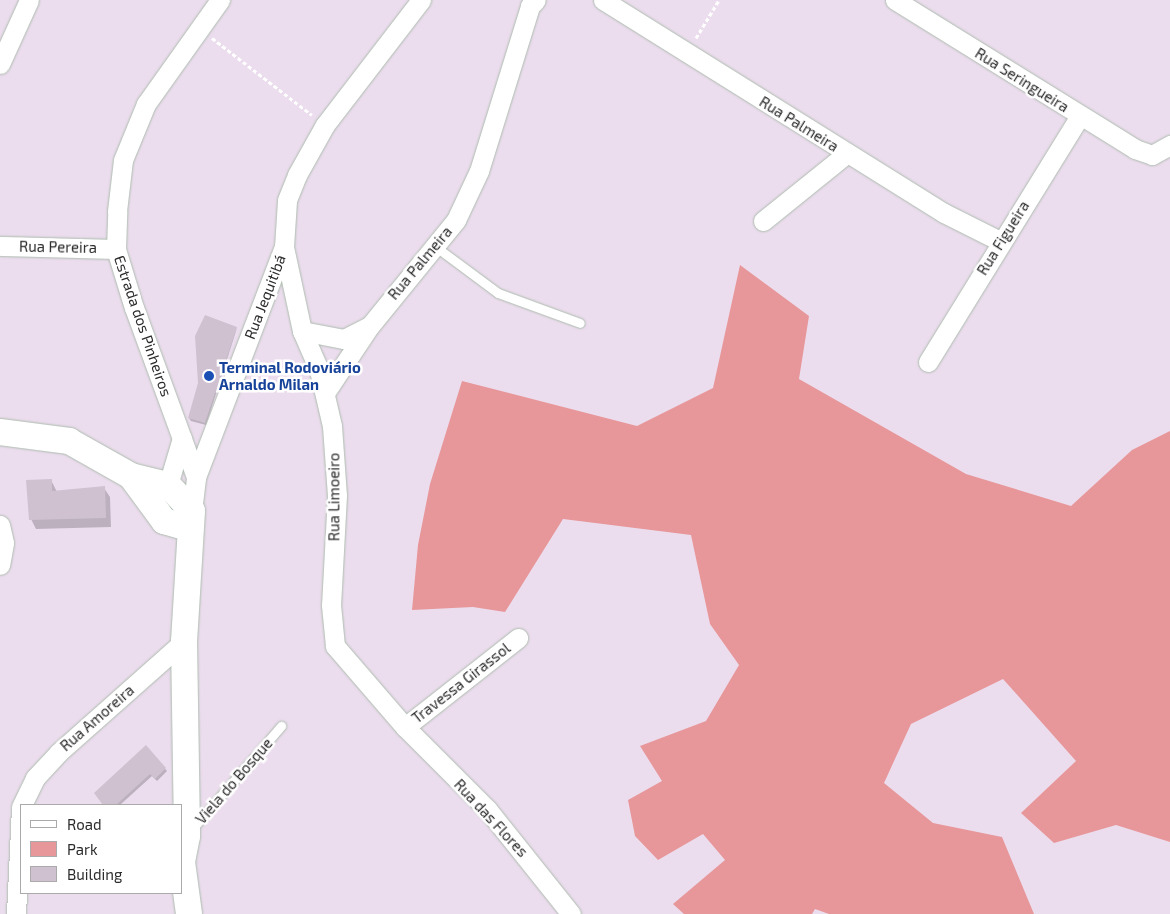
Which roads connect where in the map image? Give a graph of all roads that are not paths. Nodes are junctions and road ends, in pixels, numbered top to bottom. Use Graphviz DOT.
graph roads {
  1 [pos="28,0"];
  2 [pos="421,0"];
  3 [pos="536,0"];
  4 [pos="603,0"];
  5 [pos="895,0"];
  6 [pos="214,2"];
  7 [pos="0,64"];
  8 [pos="1080,116"];
  9 [pos="1170,146"];
  10 [pos="846,154"];
  11 [pos="763,221"];
  12 [pos="1000,241"];
  13 [pos="0,246"];
  14 [pos="284,247"];
  15 [pos="436,247"];
  16 [pos="116,249"];
  17 [pos="580,323"];
  18 [pos="369,327"];
  19 [pos="302,331"];
  20 [pos="928,362"];
  21 [pos="325,393"];
  22 [pos="0,432"];
  23 [pos="182,438"];
  24 [pos="131,476"];
  25 [pos="196,478"];
  26 [pos="168,485"];
  27 [pos="190,519"];
  28 [pos="164,521"];
  29 [pos="0,526"];
  30 [pos="188,559"];
  31 [pos="0,565"];
  32 [pos="518,638"];
  33 [pos="184,641"];
  34 [pos="281,726"];
  35 [pos="405,728"];
  36 [pos="23,804"];
  37 [pos="187,836"];
  38 [pos="20,842"];
  39 [pos="16,914"];
  40 [pos="189,914"];
  41 [pos="571,914"];
  1 -- 7 [label="street"];
  2 -- 14 [label="street, Rua Jequitibá"];
  3 -- 15 [label="street, Rua Palmeira"];
  4 -- 10 [label="street, Rua Palmeira"];
  5 -- 8 [label="street, Rua Seringueira"];
  6 -- 16 [label="street, Estrada dos Pinheiros"];
  8 -- 9 [label="street, Rua Seringueira"];
  8 -- 12 [label="street, Rua Figueira"];
  10 -- 11 [label="street"];
  10 -- 12 [label="street, Rua Palmeira"];
  12 -- 20 [label="street, Rua Figueira"];
  13 -- 16 [label="street, Rua Pereira"];
  14 -- 19 [label="street, Rua Limoeiro"];
  14 -- 25 [label="street, Rua Jequitibá"];
  15 -- 17 [label="lane"];
  15 -- 18 [label="street, Rua Palmeira"];
  16 -- 23 [label="street, Estrada dos Pinheiros"];
  18 -- 19 [label="street, Rua Palmeira"];
  18 -- 21 [label="street, Rua Palmeira"];
  19 -- 21 [label="street, Rua Limoeiro"];
  21 -- 35 [label="street, Rua Limoeiro"];
  22 -- 24 [label="main road"];
  23 -- 25 [label="street, Estrada dos Pinheiros"];
  23 -- 26 [label="street"];
  24 -- 26 [label="main road"];
  24 -- 28 [label="main road"];
  25 -- 27 [label="street, Estrada dos Pinheiros"];
  26 -- 27 [label="main road"];
  26 -- 28 [label="main road"];
  27 -- 28 [label="main road"];
  27 -- 30 [label="main road, Estrada dos Pinheiros"];
  28 -- 30 [label="main road"];
  29 -- 31 [label="street"];
  30 -- 33 [label="main road, Estrada dos Pinheiros"];
  32 -- 35 [label="street, Travessa Girassol"];
  33 -- 36 [label="street, Rua Amoreira"];
  33 -- 37 [label="main road, Estrada dos Pinheiros"];
  34 -- 37 [label="lane, Viela do Bosque"];
  35 -- 41 [label="street, Rua das Flores"];
  37 -- 40 [label="main road, Estrada dos Pinheiros"];
  38 -- 39 [label="street, Rua Amoreira"];
}
